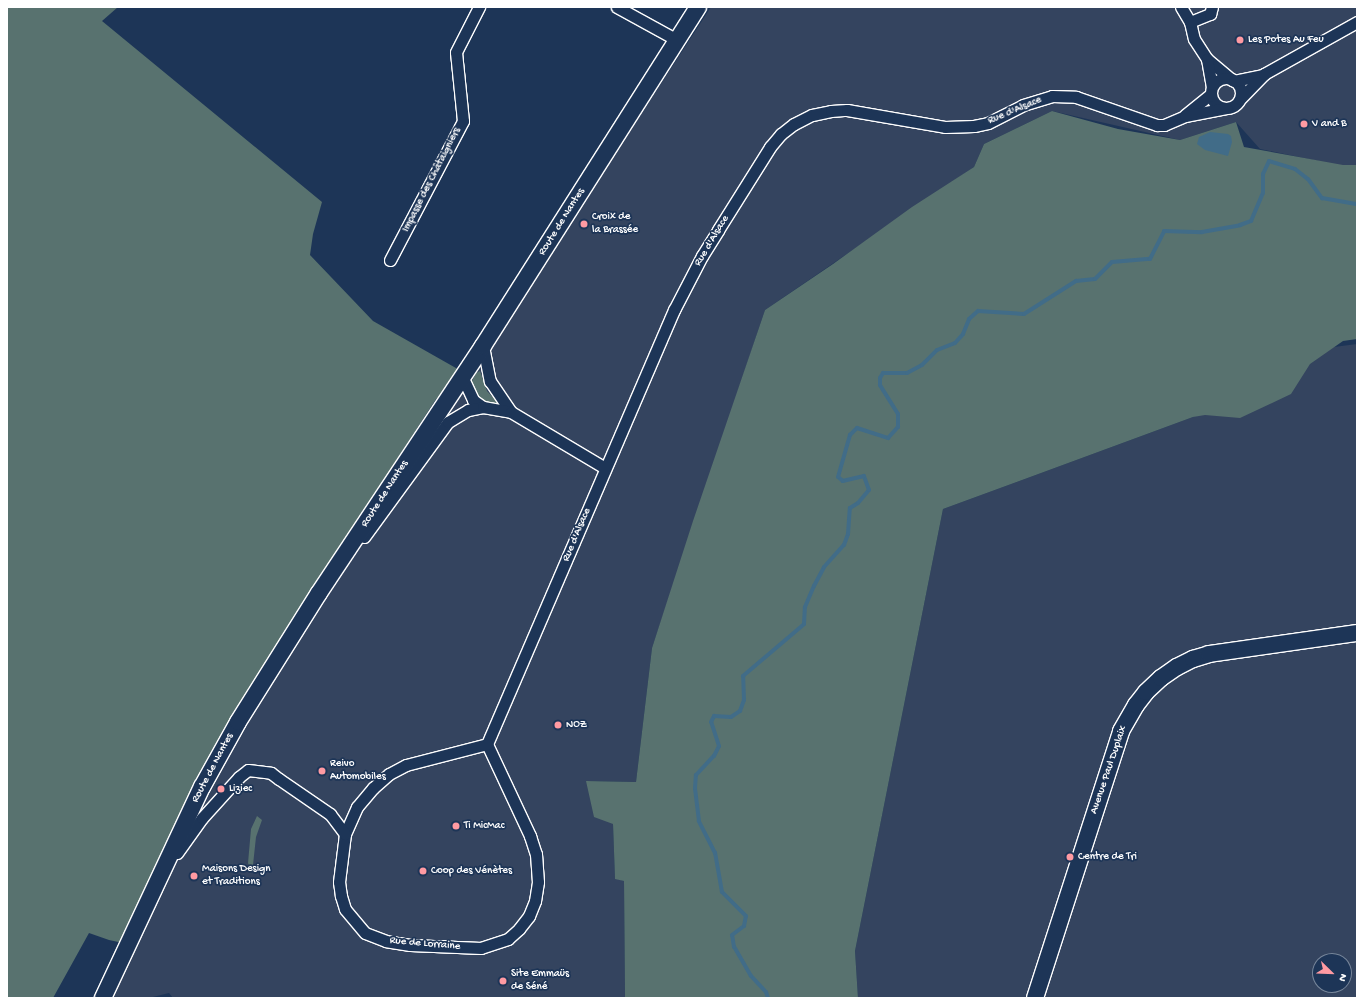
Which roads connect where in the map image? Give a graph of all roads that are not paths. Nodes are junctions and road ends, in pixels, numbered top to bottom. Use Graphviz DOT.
graph roads {
  1 [pos="479,7"];
  2 [pos="617,7"];
  3 [pos="698,7"];
  4 [pos="1181,7"];
  5 [pos="1212,7"];
  6 [pos="1190,22"];
  7 [pos="1357,22"];
  8 [pos="678,40"];
  9 [pos="1207,59"];
  10 [pos="1264,74"];
  11 [pos="1233,80"];
  12 [pos="1211,90"];
  13 [pos="1240,99"];
  14 [pos="1226,108"];
  15 [pos="1185,116"];
  16 [pos="390,260"];
  17 [pos="483,346"];
  18 [pos="462,376"];
  19 [pos="483,407"];
  20 [pos="511,412"];
  21 [pos="605,468"];
  22 [pos="348,550"];
  23 [pos="1357,633"];
  24 [pos="487,744"];
  25 [pos="345,834"];
  26 [pos="156,885"];
  27 [pos="103,998"];
  28 [pos="1035,998"];
  1 -- 16 [label="street, Impasse des Châtaigniers"];
  2 -- 8 [label="street"];
  3 -- 8 [label="main road, Route de Nantes"];
  4 -- 6 [label="street"];
  5 -- 6 [label="street"];
  6 -- 9 [label="street"];
  7 -- 10 [label="street"];
  8 -- 17 [label="main road, Route de Nantes"];
  9 -- 11 [label="street"];
  9 -- 12 [label="street"];
  10 -- 11 [label="street"];
  10 -- 13 [label="street"];
  11 -- 12 [label="street"];
  11 -- 13 [label="street"];
  12 -- 14 [label="street"];
  12 -- 15 [label="street, Rue d'Alsace"];
  13 -- 14 [label="street"];
  14 -- 15 [label="street, Rue d'Alsace"];
  15 -- 21 [label="street, Rue d'Alsace"];
  17 -- 18 [label="main road, Route de Nantes"];
  17 -- 20 [label="street"];
  18 -- 19 [label="street"];
  18 -- 22 [label="main road, Route de Nantes"];
  19 -- 20 [label="street"];
  19 -- 22 [label="street"];
  20 -- 21 [label="street"];
  21 -- 24 [label="street, Rue d'Alsace"];
  22 -- 26 [label="main road, Route de Nantes"];
  23 -- 28 [label="main road, Avenue Paul Duplaix"];
  24 -- 25 [label="street, Rue de Lorraine"];
  24 -- 25 [label="street, Rue de Lorraine"];
  25 -- 26 [label="street"];
  26 -- 27 [label="main road, Route de Nantes"];
}
